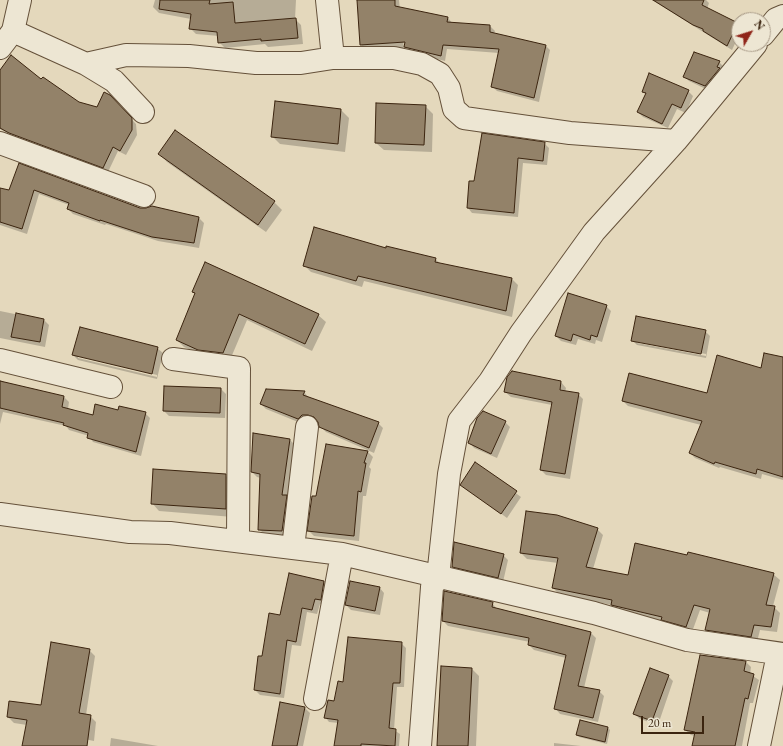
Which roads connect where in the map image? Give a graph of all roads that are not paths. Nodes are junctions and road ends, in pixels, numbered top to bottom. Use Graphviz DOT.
graph roads {
  1 [pos="20,0"];
  2 [pos="327,0"];
  3 [pos="783,16"];
  4 [pos="771,25"];
  5 [pos="13,31"];
  6 [pos="0,48"];
  7 [pos="749,52"];
  8 [pos="333,58"];
  9 [pos="86,64"];
  10 [pos="143,112"];
  11 [pos="676,141"];
  12 [pos="0,143"];
  13 [pos="144,196"];
  14 [pos="173,359"];
  15 [pos="0,360"];
  16 [pos="111,387"];
  17 [pos="307,428"];
  18 [pos="0,514"];
  19 [pos="238,541"];
  20 [pos="294,548"];
  21 [pos="342,554"];
  22 [pos="438,577"];
  23 [pos="780,654"];
  24 [pos="315,699"];
  25 [pos="420,746"];
  26 [pos="759,746"];
  1 -- 5 [label="street"];
  2 -- 8 [label="street"];
  3 -- 4 [label="street"];
  5 -- 6 [label="street"];
  5 -- 9 [label="street"];
  7 -- 11 [label="street"];
  8 -- 9 [label="street"];
  8 -- 11 [label="street"];
  9 -- 10 [label="street"];
  11 -- 22 [label="street"];
  12 -- 13 [label="street"];
  14 -- 19 [label="street"];
  15 -- 16 [label="street"];
  17 -- 20 [label="street"];
  18 -- 19 [label="street"];
  19 -- 20 [label="street"];
  20 -- 21 [label="street"];
  21 -- 22 [label="street"];
  21 -- 24 [label="street"];
  22 -- 23 [label="street"];
  22 -- 25 [label="street"];
  23 -- 26 [label="street"];
}
